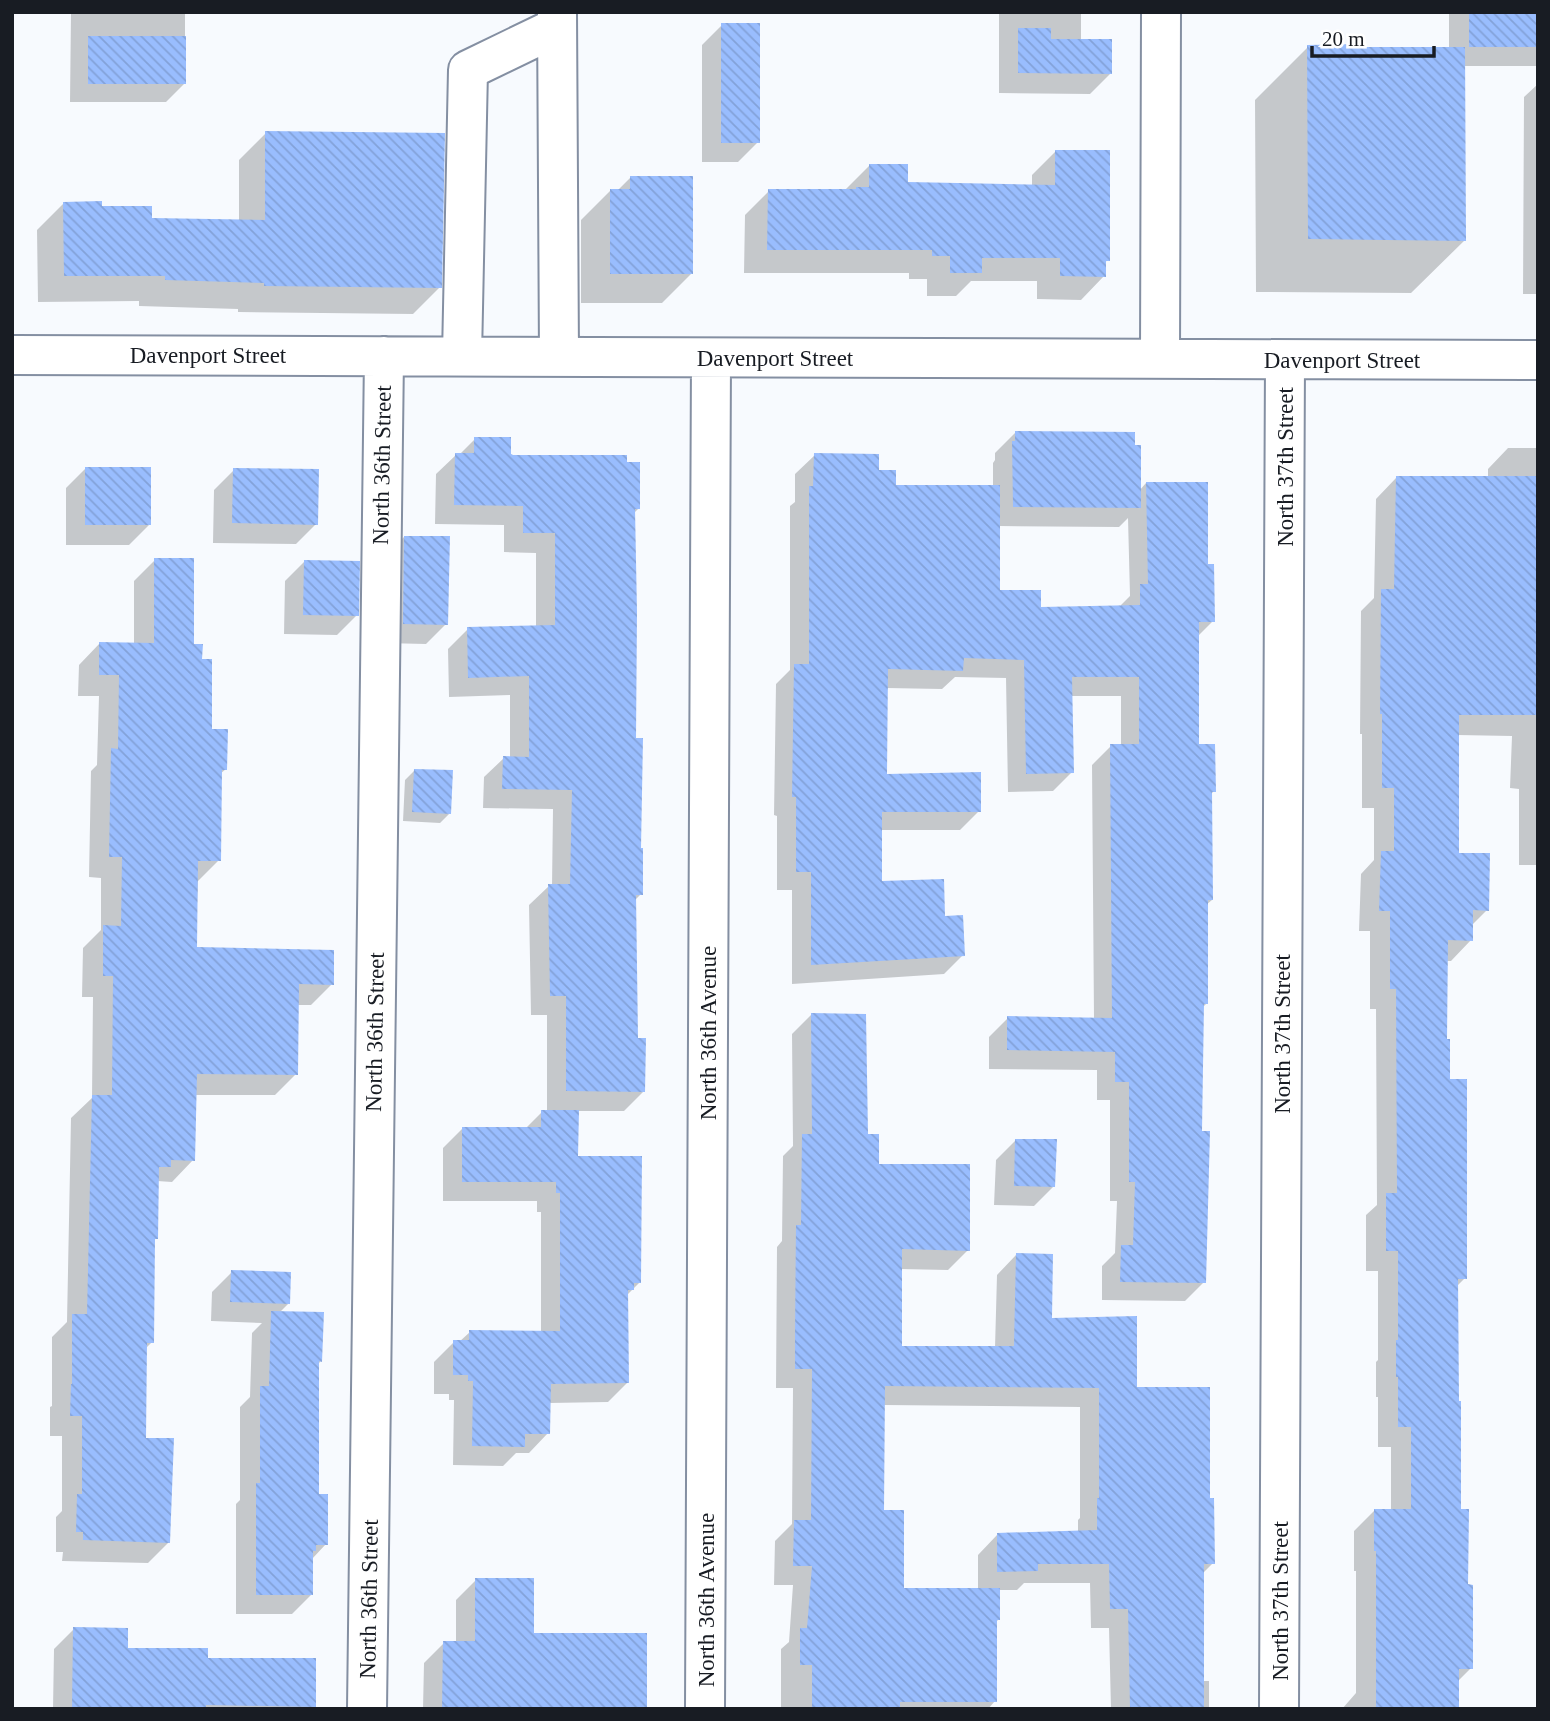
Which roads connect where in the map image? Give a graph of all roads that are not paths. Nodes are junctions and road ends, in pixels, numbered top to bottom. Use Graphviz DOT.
graph roads {
  1 [pos="1161,12"];
  2 [pos="557,19"];
  3 [pos="12,355"];
  4 [pos="384,356"];
  5 [pos="462,356"];
  6 [pos="559,356"];
  7 [pos="710,358"];
  8 [pos="1160,359"];
  9 [pos="1285,360"];
  10 [pos="1538,360"];
  11 [pos="367,1709"];
  12 [pos="705,1709"];
  13 [pos="1279,1709"];
  1 -- 8 [label="street"];
  2 -- 5 [label="street"];
  2 -- 6 [label="street"];
  3 -- 4 [label="street, Davenport Street"];
  4 -- 5 [label="street, Davenport Street"];
  4 -- 11 [label="street, North 36th Street"];
  5 -- 6 [label="street, Davenport Street"];
  6 -- 7 [label="street, Davenport Street"];
  7 -- 8 [label="street, Davenport Street"];
  7 -- 12 [label="street, North 36th Avenue"];
  8 -- 9 [label="street, Davenport Street"];
  9 -- 10 [label="street, Davenport Street"];
  9 -- 13 [label="street, North 37th Street"];
}
